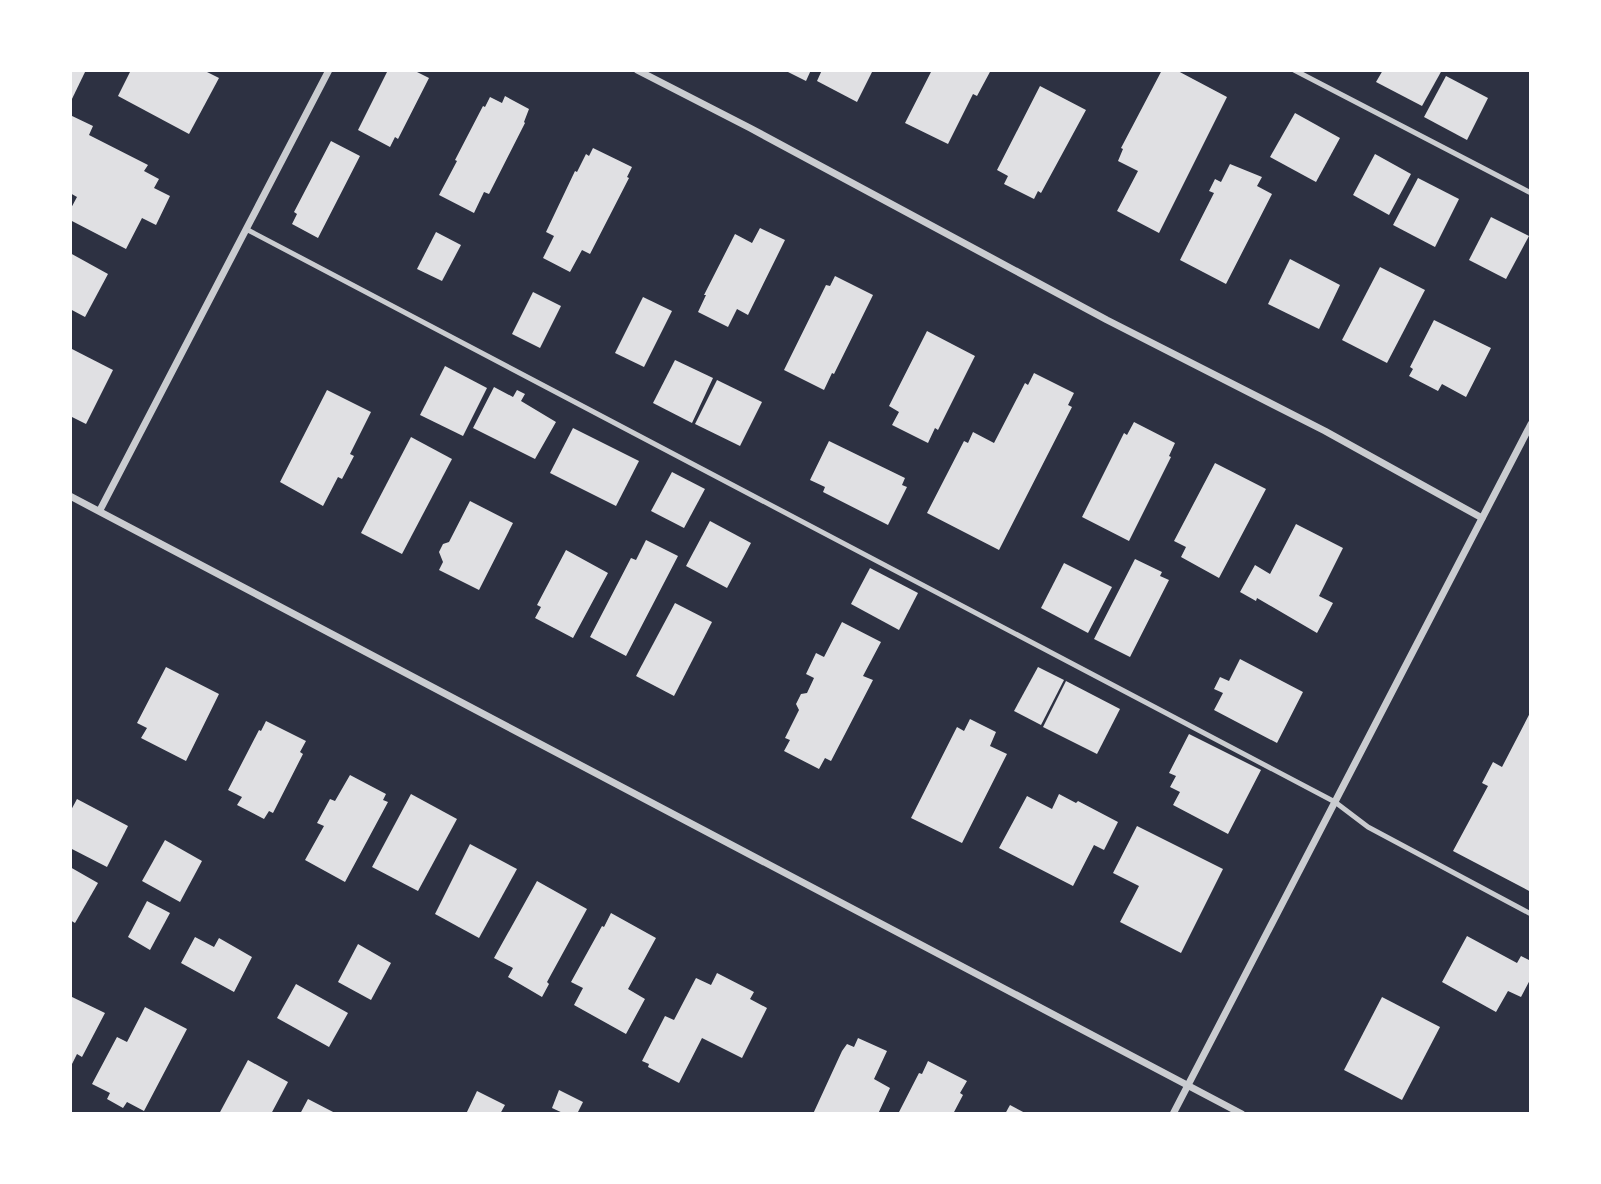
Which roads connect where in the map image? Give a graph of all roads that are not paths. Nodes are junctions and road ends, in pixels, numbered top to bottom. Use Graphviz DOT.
graph roads {
  1 [pos="329,70"];
  2 [pos="637,70"];
  3 [pos="1294,70"];
  4 [pos="1531,193"];
  5 [pos="246,229"];
  6 [pos="1531,424"];
  7 [pos="70,496"];
  8 [pos="100,510"];
  9 [pos="1482,518"];
  10 [pos="1335,802"];
  11 [pos="1531,914"];
  12 [pos="1188,1085"];
  13 [pos="1173,1114"];
  14 [pos="1242,1114"];
  1 -- 5 [label="street"];
  2 -- 9 [label="street"];
  3 -- 4 [label="lane"];
  5 -- 8 [label="street"];
  5 -- 10 [label="lane"];
  6 -- 9 [label="street"];
  7 -- 8 [label="street"];
  8 -- 12 [label="street"];
  9 -- 10 [label="street"];
  10 -- 11 [label="lane"];
  10 -- 12 [label="street"];
  12 -- 13 [label="street"];
  12 -- 14 [label="street"];
}
